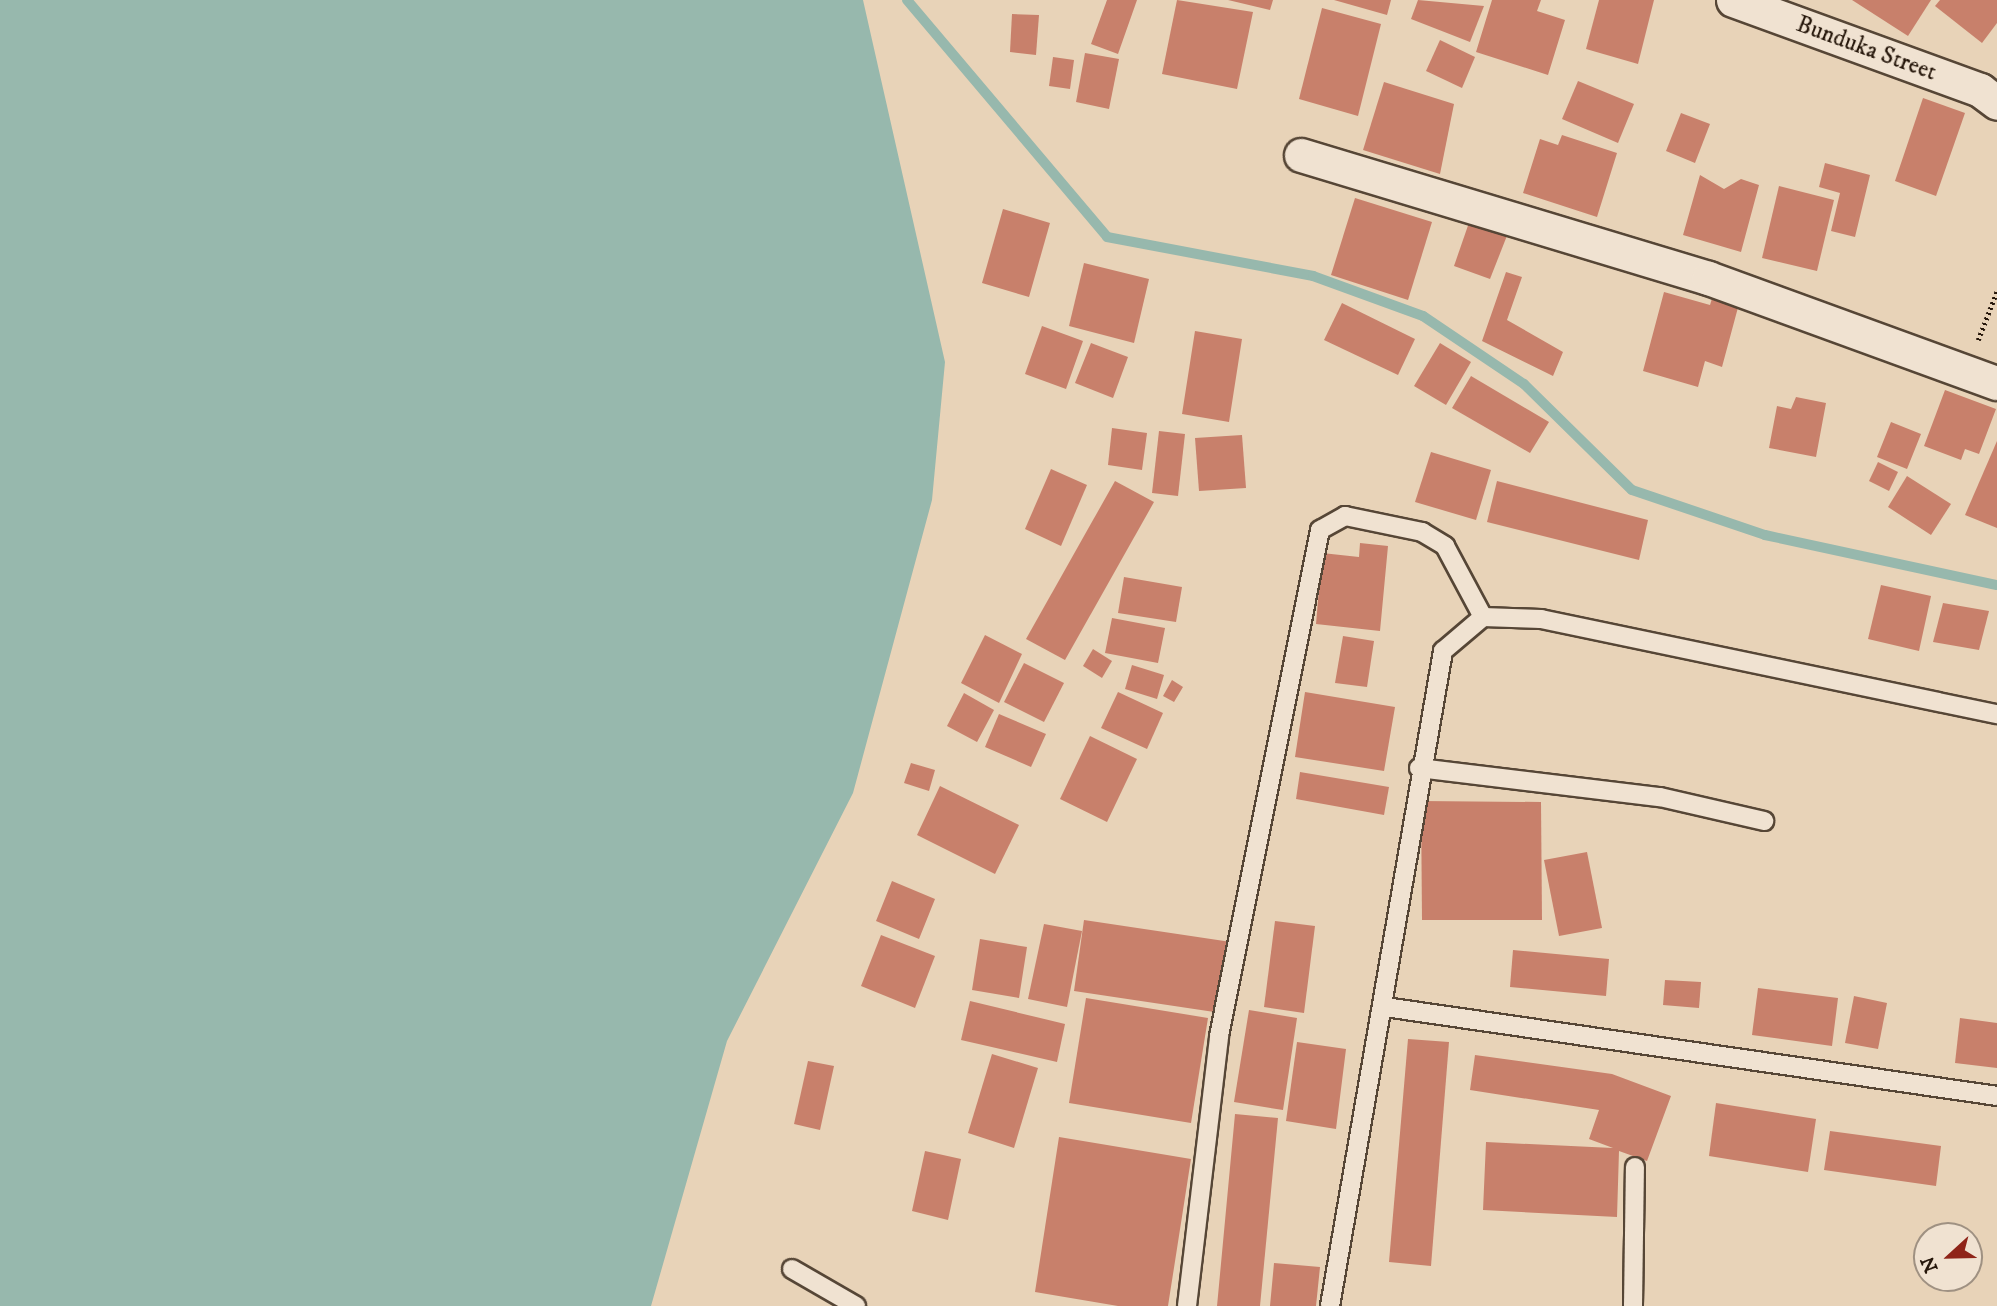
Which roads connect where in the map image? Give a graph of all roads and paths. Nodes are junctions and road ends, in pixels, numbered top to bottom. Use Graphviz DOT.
graph roads {
  1 [pos="1733,0"];
  2 [pos="1997,103"];
  3 [pos="1301,155"];
  4 [pos="1997,290"];
  5 [pos="1963,373"];
  6 [pos="1997,383"];
  7 [pos="1483,617"];
  8 [pos="1997,714"];
  9 [pos="1419,768"];
  10 [pos="1764,821"];
  11 [pos="1385,1007"];
  12 [pos="1997,1096"];
  13 [pos="1636,1167"];
  14 [pos="792,1269"];
  15 [pos="856,1306"];
  16 [pos="1187,1306"];
  17 [pos="1330,1306"];
  18 [pos="1633,1306"];
  1 -- 2 [label="street, Bunduka Street"];
  3 -- 5 [label="street"];
  4 -- 5 [label="path"];
  5 -- 6 [label="street"];
  7 -- 8 [label="lane"];
  7 -- 9 [label="lane"];
  7 -- 16 [label="lane"];
  9 -- 10 [label="lane"];
  9 -- 11 [label="lane"];
  11 -- 12 [label="lane"];
  11 -- 17 [label="lane"];
  13 -- 18 [label="lane"];
  14 -- 15 [label="lane"];
}
